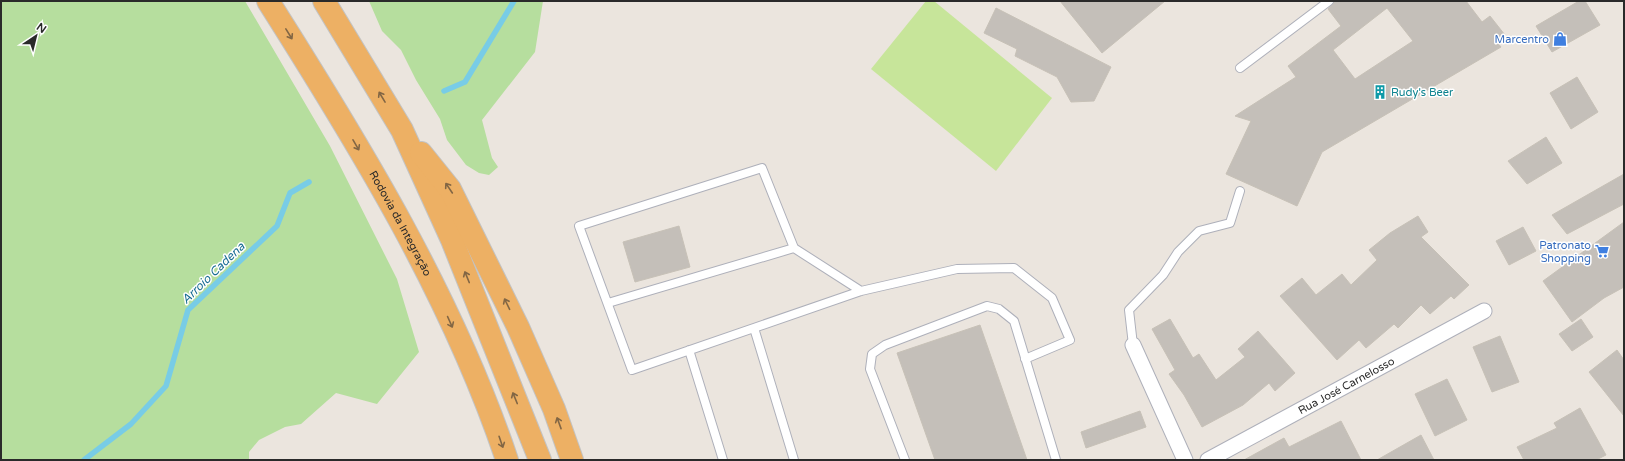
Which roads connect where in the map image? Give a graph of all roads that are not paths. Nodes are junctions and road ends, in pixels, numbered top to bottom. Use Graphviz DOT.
graph roads {
  1 [pos="268,1"];
  2 [pos="324,1"];
  3 [pos="1328,1"];
  4 [pos="1240,68"];
  5 [pos="402,130"];
  6 [pos="1240,191"];
  7 [pos="794,248"];
  8 [pos="861,291"];
  9 [pos="608,302"];
  10 [pos="1484,311"];
  11 [pos="754,328"];
  12 [pos="1133,345"];
  13 [pos="689,350"];
  14 [pos="1025,359"];
  15 [pos="507,460"];
  16 [pos="540,460"];
  17 [pos="572,460"];
  18 [pos="723,460"];
  19 [pos="794,460"];
  20 [pos="905,460"];
  21 [pos="1056,460"];
  22 [pos="1185,460"];
  23 [pos="1208,460"];
  1 -- 15 [label="highway, Rodovia da Integração, one-way"];
  5 -- 2 [label="highway, one-way"];
  3 -- 4 [label="lane"];
  16 -- 5 [label="highway, one-way"];
  17 -- 5 [label="highway, one-way"];
  6 -- 12 [label="lane"];
  7 -- 8 [label="lane"];
  7 -- 9 [label="lane"];
  7 -- 9 [label="lane"];
  8 -- 11 [label="lane"];
  8 -- 14 [label="lane"];
  9 -- 13 [label="lane"];
  10 -- 23 [label="street, Rua José Carnelosso"];
  11 -- 13 [label="lane"];
  11 -- 19 [label="lane"];
  12 -- 22 [label="street"];
  13 -- 18 [label="lane"];
  14 -- 20 [label="lane"];
  14 -- 21 [label="lane"];
}
